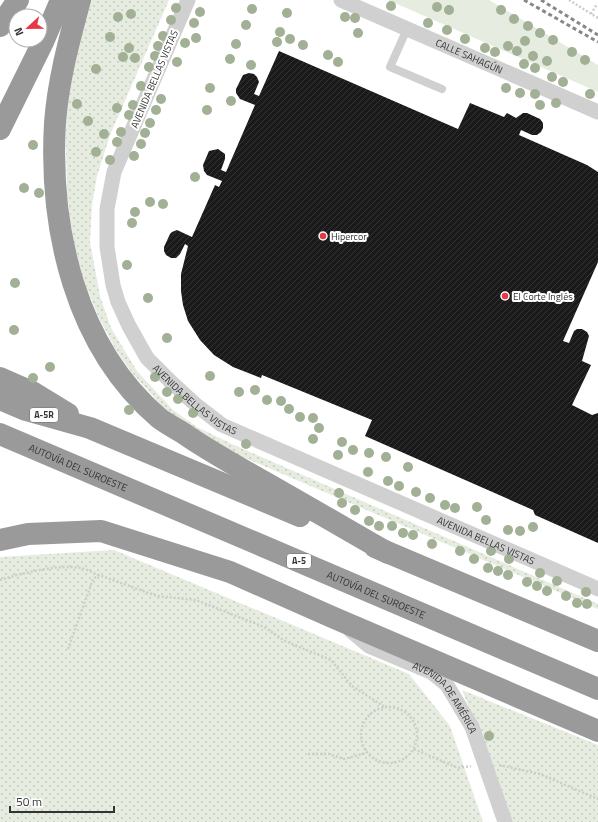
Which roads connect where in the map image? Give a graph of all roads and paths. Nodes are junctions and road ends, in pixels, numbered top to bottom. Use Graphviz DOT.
graph roads {
  1 [pos="18,0"];
  2 [pos="61,0"];
  3 [pos="80,0"];
  4 [pos="188,0"];
  5 [pos="341,0"];
  6 [pos="569,0"];
  7 [pos="597,4"];
  8 [pos="592,14"];
  9 [pos="598,18"];
  10 [pos="0,26"];
  11 [pos="407,29"];
  12 [pos="28,48"];
  13 [pos="442,89"];
  14 [pos="598,112"];
  15 [pos="0,125"];
  16 [pos="0,129"];
  17 [pos="0,378"];
  18 [pos="0,399"];
  19 [pos="90,428"];
  20 [pos="0,434"];
  21 [pos="0,540"];
  22 [pos="388,553"];
  23 [pos="99,575"];
  24 [pos="0,580"];
  25 [pos="598,589"];
  26 [pos="332,617"];
  27 [pos="598,641"];
  28 [pos="68,649"];
  29 [pos="598,689"];
  30 [pos="385,707"];
  31 [pos="598,731"];
  32 [pos="414,749"];
  33 [pos="366,753"];
  34 [pos="308,754"];
  35 [pos="485,763"];
  36 [pos="598,799"];
  37 [pos="505,822"];
  1 -- 10 [label="highway"];
  2 -- 16 [label="highway"];
  3 -- 22 [label="highway"];
  4 -- 25 [label="street, AVENIDA BELLAS VISTAS"];
  5 -- 11 [label="street, CALLE SAHAGÚN"];
  6 -- 8 [label="path"];
  7 -- 8 [label="path"];
  8 -- 9 [label="path"];
  11 -- 13 [label="lane"];
  11 -- 14 [label="street, CALLE SAHAGÚN"];
  12 -- 15 [label="highway"];
  17 -- 19 [label="highway"];
  18 -- 19 [label="highway, A-5R"];
  19 -- 22 [label="highway"];
  20 -- 29 [label="highway, AUTOVÍA DEL SUROESTE / A-5"];
  21 -- 26 [label="highway"];
  22 -- 27 [label="highway"];
  23 -- 24 [label="path"];
  23 -- 28 [label="path"];
  23 -- 30 [label="path"];
  26 -- 31 [label="highway"];
  26 -- 35 [label="street, AVENIDA DE AMÉRICA"];
  30 -- 32 [label="path"];
  30 -- 33 [label="path"];
  32 -- 33 [label="path"];
  32 -- 35 [label="path"];
  33 -- 34 [label="path"];
  35 -- 36 [label="path"];
  35 -- 37 [label="street, AVENIDA DE AMÉRICA"];
}
